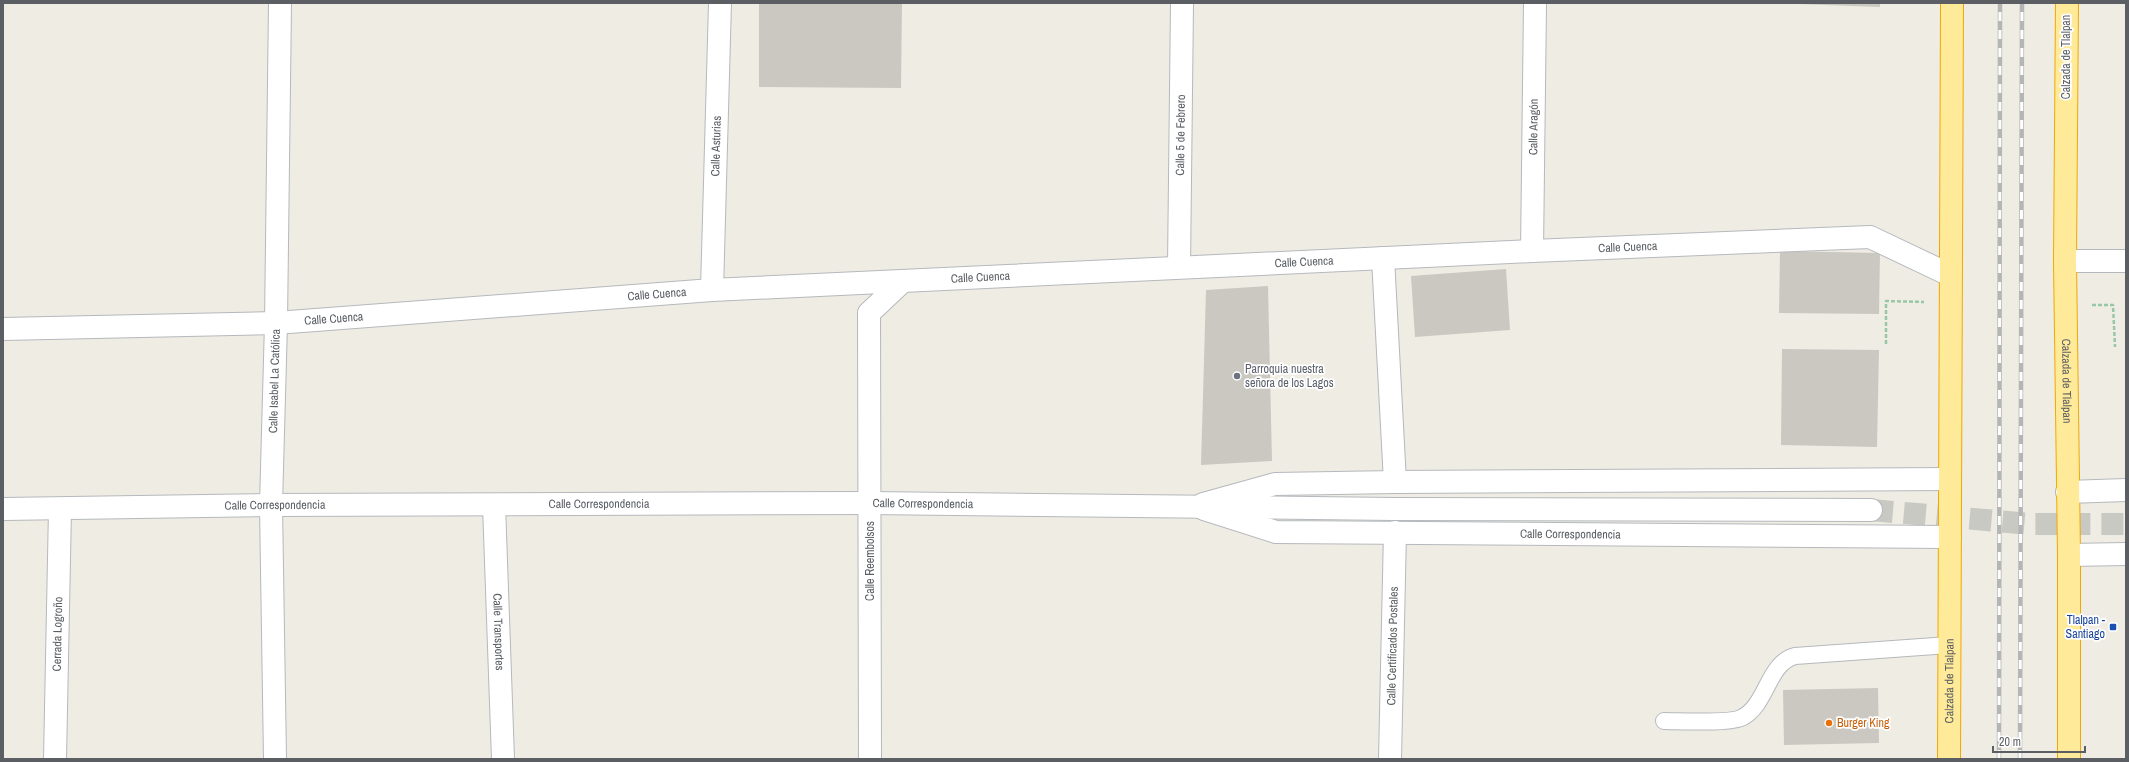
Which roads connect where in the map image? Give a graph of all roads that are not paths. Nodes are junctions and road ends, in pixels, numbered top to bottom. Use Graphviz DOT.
graph roads {
  1 [pos="280,3"];
  2 [pos="720,3"];
  3 [pos="1182,3"];
  4 [pos="1535,3"];
  5 [pos="1952,3"];
  6 [pos="2066,3"];
  7 [pos="1532,250"];
  8 [pos="1383,258"];
  9 [pos="2065,261"];
  10 [pos="2126,261"];
  11 [pos="1179,267"];
  12 [pos="1950,275"];
  13 [pos="903,281"];
  14 [pos="712,290"];
  15 [pos="276,323"];
  16 [pos="3,329"];
  17 [pos="1950,479"];
  18 [pos="1395,482"];
  19 [pos="2126,490"];
  20 [pos="2067,492"];
  21 [pos="870,503"];
  22 [pos="271,505"];
  23 [pos="494,505"];
  24 [pos="1195,506"];
  25 [pos="3,509"];
  26 [pos="60,509"];
  27 [pos="1871,510"];
  28 [pos="1395,532"];
  29 [pos="1950,537"];
  30 [pos="2126,554"];
  31 [pos="2069,555"];
  32 [pos="1949,645"];
  33 [pos="1664,721"];
  34 [pos="55,759"];
  35 [pos="275,759"];
  36 [pos="503,759"];
  37 [pos="870,759"];
  38 [pos="1390,759"];
  39 [pos="1949,759"];
  40 [pos="2069,759"];
  1 -- 15 [label="street, Calle Isabel La Católica"];
  2 -- 14 [label="street, Calle Asturias"];
  3 -- 11 [label="street, Calle 5 de Febrero"];
  4 -- 7 [label="street, Calle Aragón"];
  5 -- 12 [label="highway, Calzada de Tlalpan"];
  6 -- 9 [label="highway, Calzada de Tlalpan"];
  7 -- 8 [label="street, Calle Cuenca"];
  7 -- 12 [label="street, Calle Cuenca"];
  8 -- 11 [label="street, Calle Cuenca"];
  8 -- 18 [label="street"];
  9 -- 10 [label="street"];
  9 -- 20 [label="highway, Calzada de Tlalpan"];
  11 -- 13 [label="street, Calle Cuenca"];
  12 -- 17 [label="highway, Calzada de Tlalpan"];
  13 -- 14 [label="street, Calle Cuenca"];
  13 -- 21 [label="street, Calle Reembolsos"];
  14 -- 15 [label="street, Calle Cuenca"];
  15 -- 16 [label="street, Calle Cuenca"];
  15 -- 22 [label="street, Calle Isabel La Católica"];
  17 -- 18 [label="street, Calle Correspondencia"];
  17 -- 29 [label="highway, Calzada de Tlalpan"];
  18 -- 24 [label="street, Calle Correspondencia"];
  19 -- 20 [label="street"];
  20 -- 31 [label="highway, Calzada de Tlalpan"];
  21 -- 23 [label="street, Calle Correspondencia"];
  21 -- 24 [label="street, Calle Correspondencia"];
  21 -- 37 [label="street, Calle Reembolsos"];
  22 -- 23 [label="street, Calle Correspondencia"];
  22 -- 26 [label="street, Calle Correspondencia"];
  22 -- 35 [label="street, Calle Isabel La Católica"];
  23 -- 36 [label="street, Calle Transportes"];
  24 -- 27 [label="street, Calle Correspondencia"];
  24 -- 28 [label="street, Calle Correspondencia"];
  25 -- 26 [label="street, Calle Correspondencia"];
  26 -- 34 [label="street, Cerrada Logroño"];
  28 -- 29 [label="street, Calle Correspondencia"];
  28 -- 38 [label="street, Calle Certificados Postales"];
  29 -- 32 [label="highway, Calzada de Tlalpan"];
  30 -- 31 [label="street"];
  31 -- 40 [label="highway, Calzada de Tlalpan"];
  32 -- 33 [label="lane"];
  32 -- 39 [label="highway, Calzada de Tlalpan"];
}
